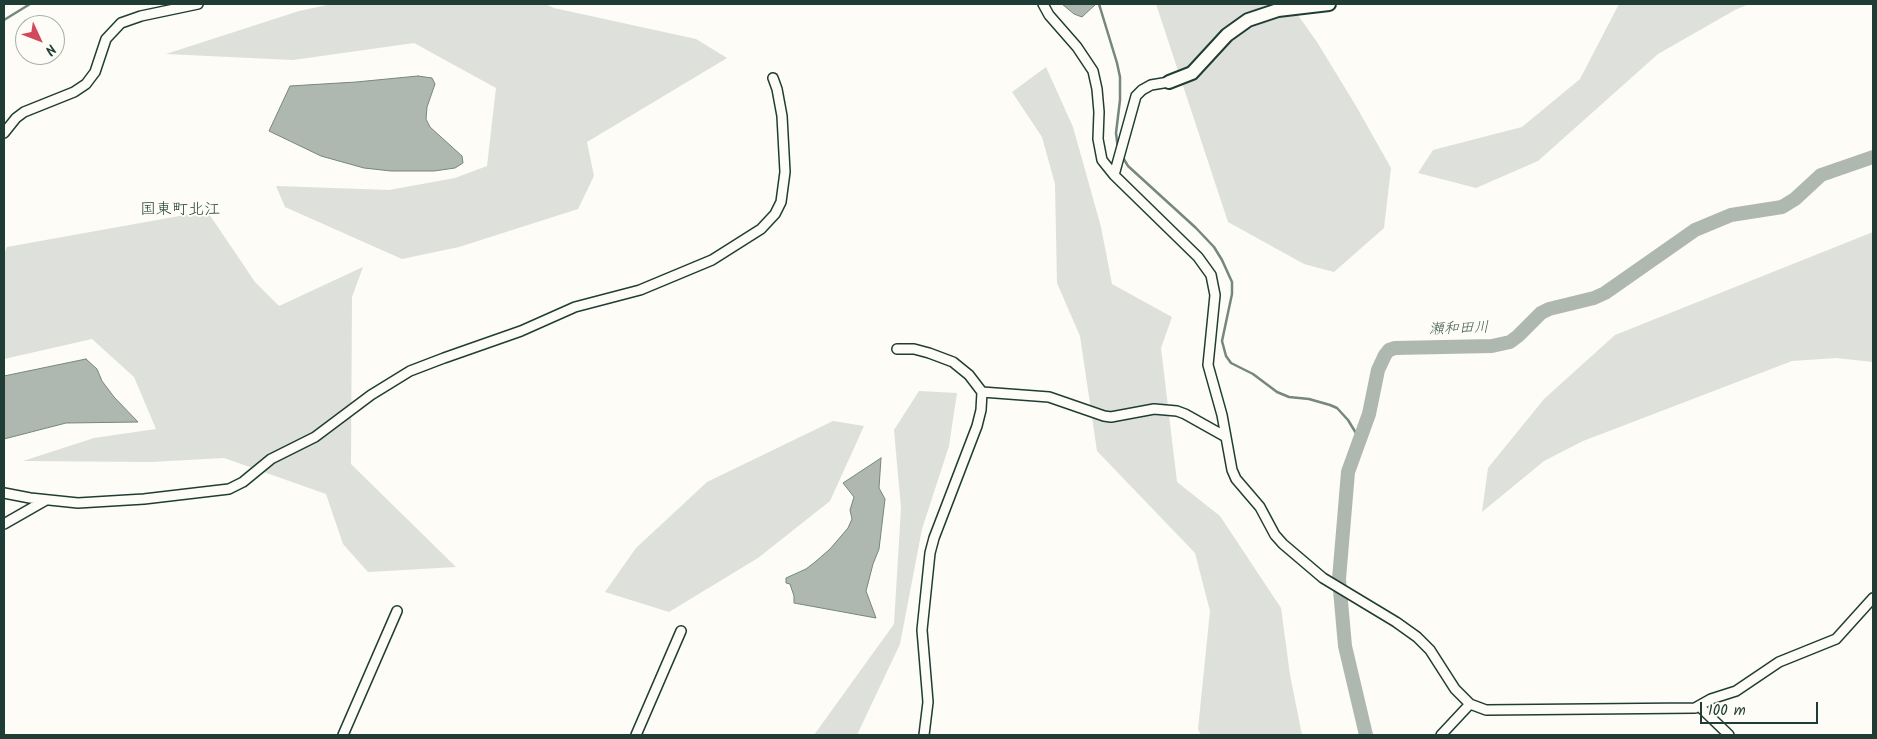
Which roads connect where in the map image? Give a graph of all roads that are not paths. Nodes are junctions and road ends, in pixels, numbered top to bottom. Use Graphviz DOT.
graph roads {
  1 [pos="198,4"];
  2 [pos="1043,4"];
  3 [pos="1330,4"];
  4 [pos="773,78"];
  5 [pos="1169,82"];
  6 [pos="4,132"];
  7 [pos="1114,176"];
  8 [pos="897,349"];
  9 [pos="982,392"];
  10 [pos="1226,437"];
  11 [pos="4,493"];
  12 [pos="46,500"];
  13 [pos="4,524"];
  14 [pos="1873,598"];
  15 [pos="397,611"];
  16 [pos="681,632"];
  17 [pos="1470,704"];
  18 [pos="1699,706"];
  19 [pos="342,735"];
  20 [pos="636,735"];
  21 [pos="924,735"];
  22 [pos="1441,735"];
  23 [pos="1729,735"];
  1 -- 6 [label="street"];
  2 -- 7 [label="street"];
  3 -- 5 [label="street"];
  4 -- 12 [label="street"];
  5 -- 7 [label="street"];
  7 -- 10 [label="street"];
  8 -- 9 [label="street"];
  9 -- 10 [label="street"];
  9 -- 21 [label="street"];
  10 -- 17 [label="street"];
  11 -- 12 [label="street"];
  12 -- 13 [label="street"];
  14 -- 18 [label="street"];
  15 -- 19 [label="street"];
  16 -- 20 [label="street"];
  17 -- 18 [label="street"];
  17 -- 22 [label="street"];
  18 -- 23 [label="street"];
}
